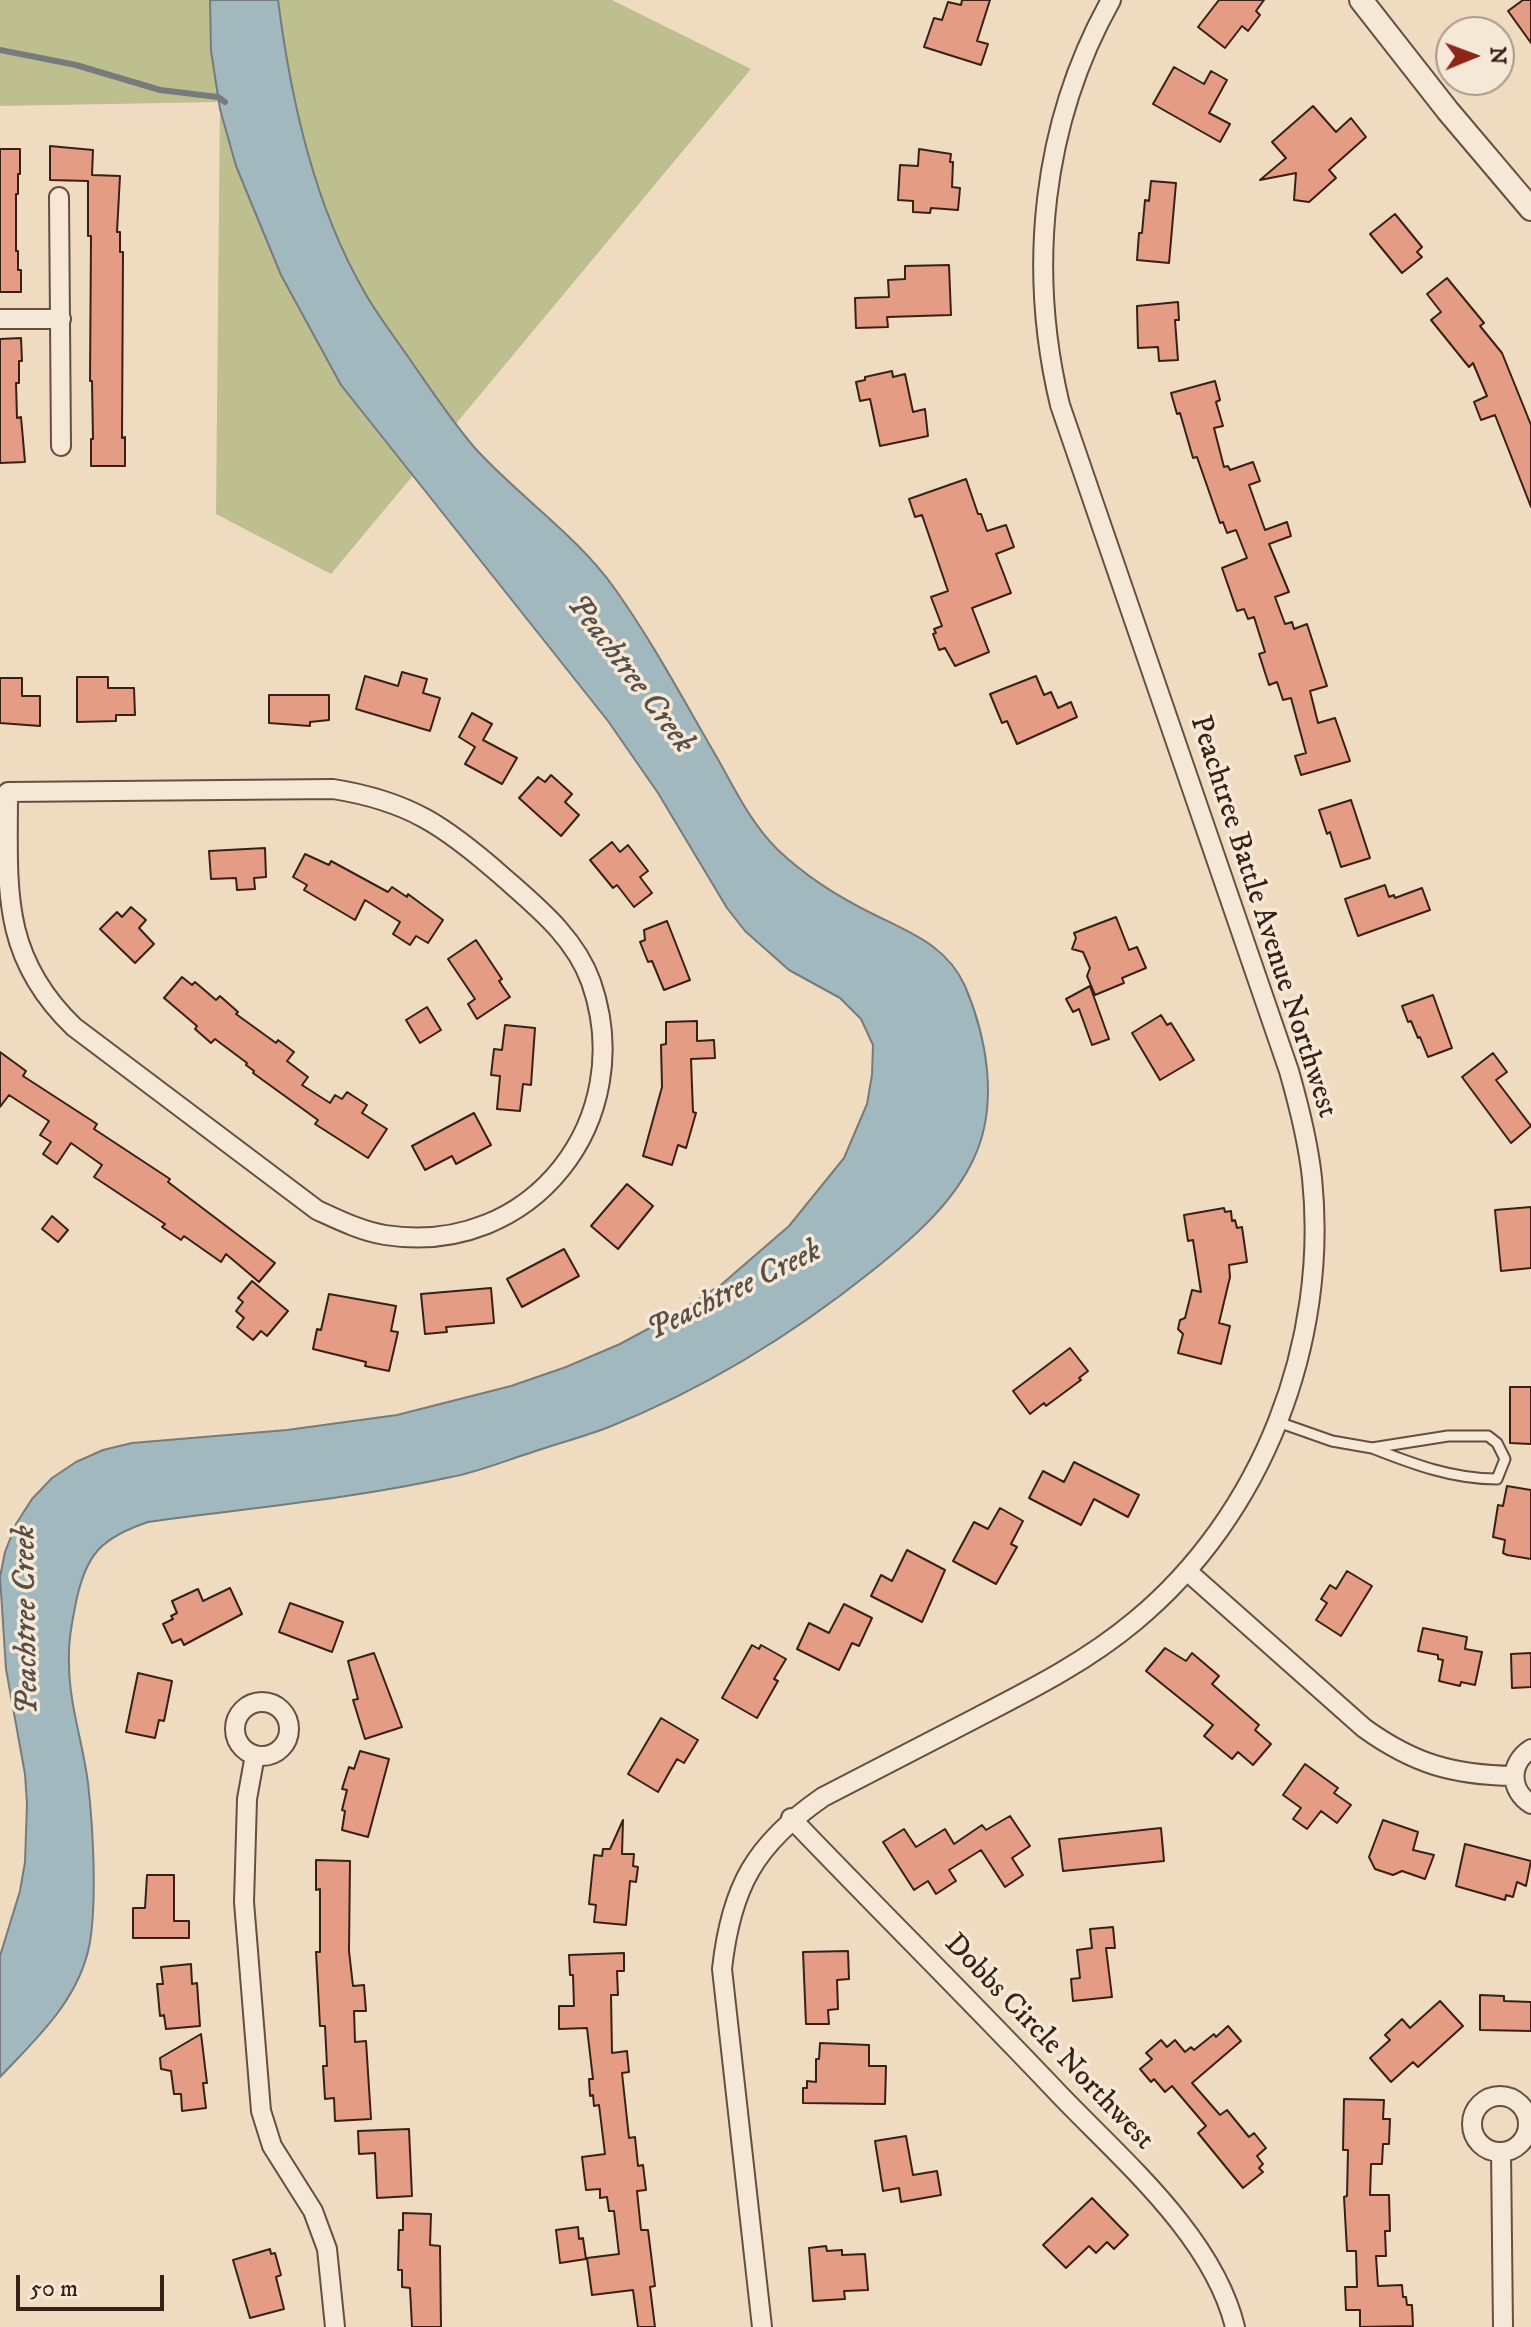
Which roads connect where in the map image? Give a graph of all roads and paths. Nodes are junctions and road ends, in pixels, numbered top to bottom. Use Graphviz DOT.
graph roads {
  1 [pos="1111,0"];
  2 [pos="1361,0"];
  3 [pos="59,197"];
  4 [pos="1531,209"];
  5 [pos="0,319"];
  6 [pos="61,319"];
  7 [pos="61,446"];
  8 [pos="4,792"];
  9 [pos="1278,1422"];
  10 [pos="1372,1448"];
  11 [pos="1187,1571"];
  12 [pos="1531,1749"];
  13 [pos="255,1755"];
  14 [pos="1514,1776"];
  15 [pos="1531,1804"];
  16 [pos="791,1818"];
  17 [pos="1501,2152"];
  18 [pos="335,2327"];
  19 [pos="762,2327"];
  20 [pos="1235,2327"];
  21 [pos="1503,2327"];
  1 -- 9 [label="street, Peachtree Battle Avenue Northwest"];
  2 -- 4 [label="street"];
  3 -- 6 [label="street"];
  5 -- 6 [label="street"];
  6 -- 7 [label="street"];
  8 -- 8 [label="street"];
  9 -- 10 [label="lane"];
  9 -- 11 [label="street, Peachtree Battle Avenue Northwest"];
  10 -- 10 [label="lane"];
  11 -- 14 [label="street"];
  11 -- 16 [label="street, Peachtree Battle Avenue Northwest"];
  12 -- 14 [label="street"];
  13 -- 18 [label="street"];
  14 -- 15 [label="street"];
  16 -- 19 [label="street, Peachtree Battle Avenue Northwest"];
  16 -- 20 [label="street, Dobbs Circle Northwest"];
  17 -- 21 [label="street"];
}
